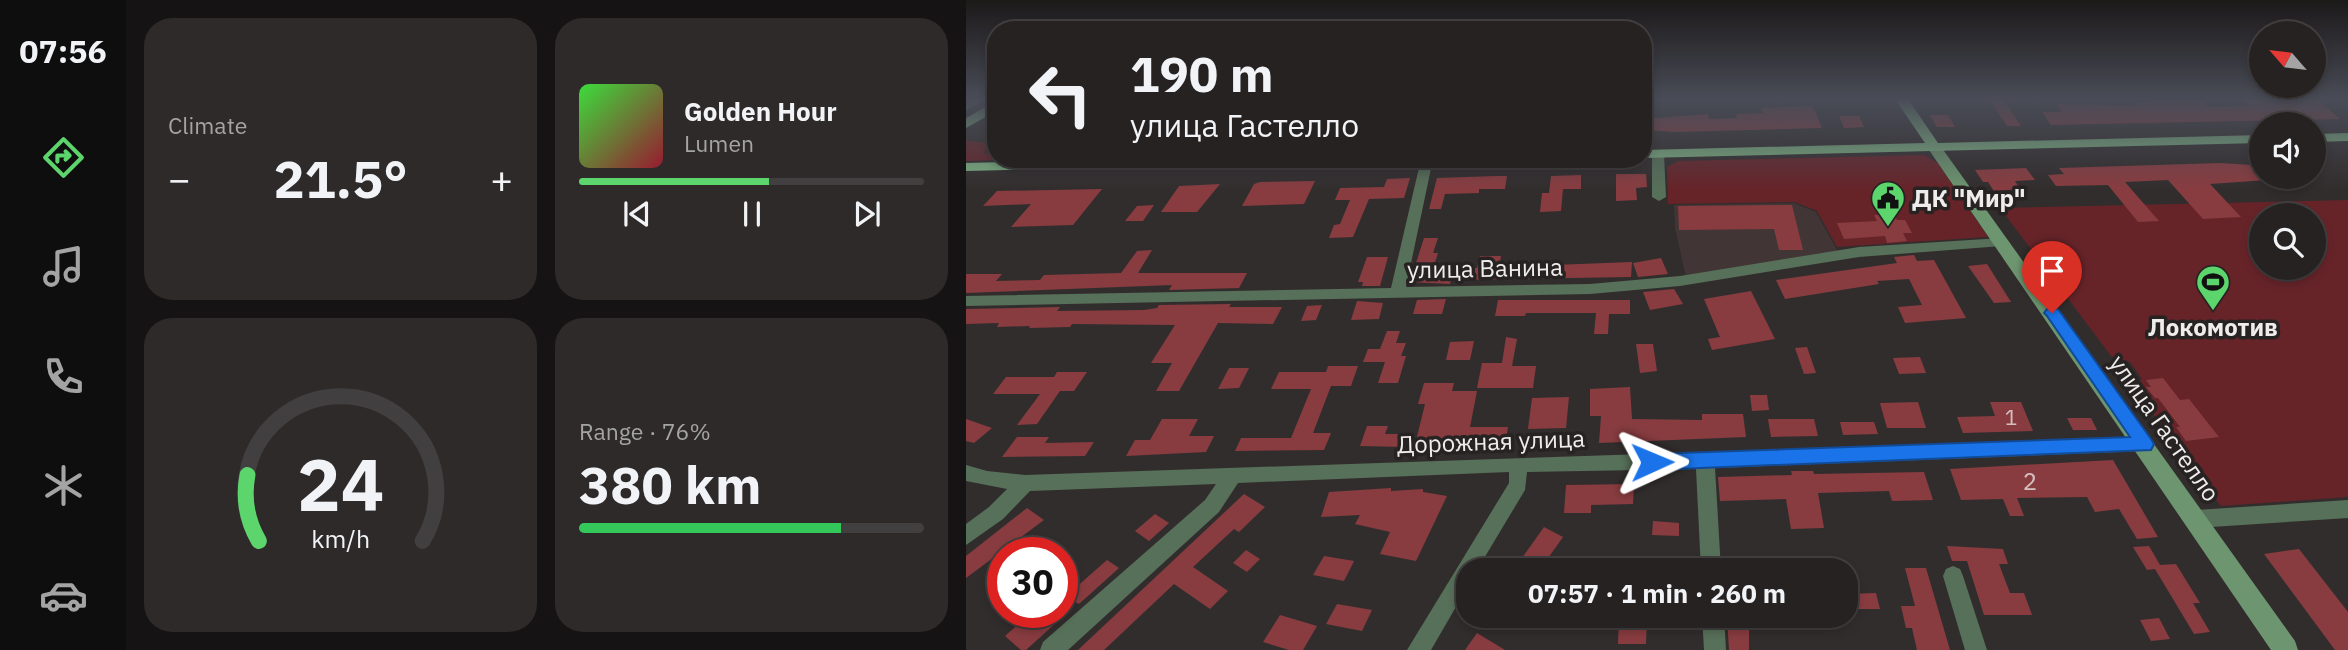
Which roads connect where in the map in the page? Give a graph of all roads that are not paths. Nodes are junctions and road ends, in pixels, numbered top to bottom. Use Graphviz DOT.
graph roads {
  1 [pos="1922,129"];
  2 [pos="2348,137"];
  3 [pos="2326,138"];
  4 [pos="2249,139"];
  5 [pos="1934,146"];
  6 [pos="1652,154"];
  7 [pos="1658,154"];
  8 [pos="966,167"];
  9 [pos="987,167"];
  10 [pos="1425,168"];
  11 [pos="1660,197"];
  12 [pos="2002,242"];
  13 [pos="1398,292"];
  14 [pos="966,301"];
  15 [pos="2145,444"];
  16 [pos="1705,461"];
  17 [pos="1518,464"];
  18 [pos="966,473"];
  19 [pos="1233,475"];
  20 [pos="1025,483"];
  21 [pos="2348,509"];
  22 [pos="2196,519"];
  23 [pos="966,536"];
  24 [pos="1710,558"];
  25 [pos="1952,576"];
  26 [pos="1714,628"];
  27 [pos="1051,650"];
  28 [pos="1418,650"];
  29 [pos="1715,650"];
  30 [pos="1976,650"];
  31 [pos="2286,650"];
  1 -- 5 [label="main road, улица Гастелло"];
  2 -- 3 [label="main road"];
  4 -- 5 [label="main road"];
  5 -- 7 [label="main road"];
  5 -- 12 [label="street, улица Гастелло"];
  6 -- 7 [label="main road"];
  7 -- 11 [label="street"];
  8 -- 9 [label="main road"];
  10 -- 13 [label="street"];
  12 -- 13 [label="street, улица Ванина"];
  12 -- 15 [label="street, улица Гастелло"];
  13 -- 14 [label="street, улица Ванина"];
  15 -- 16 [label="street, Дорожная улица"];
  15 -- 22 [label="street, улица Гастелло"];
  16 -- 17 [label="street, Дорожная улица"];
  16 -- 24 [label="street"];
  17 -- 19 [label="street, Дорожная улица"];
  17 -- 28 [label="street"];
  18 -- 20 [label="street, Дорожная улица"];
  19 -- 20 [label="street, Дорожная улица"];
  19 -- 27 [label="street"];
  20 -- 23 [label="street"];
  21 -- 22 [label="street"];
  22 -- 31 [label="street, улица Гастелло"];
  25 -- 30 [label="street"];
  26 -- 29 [label="street"];
}
